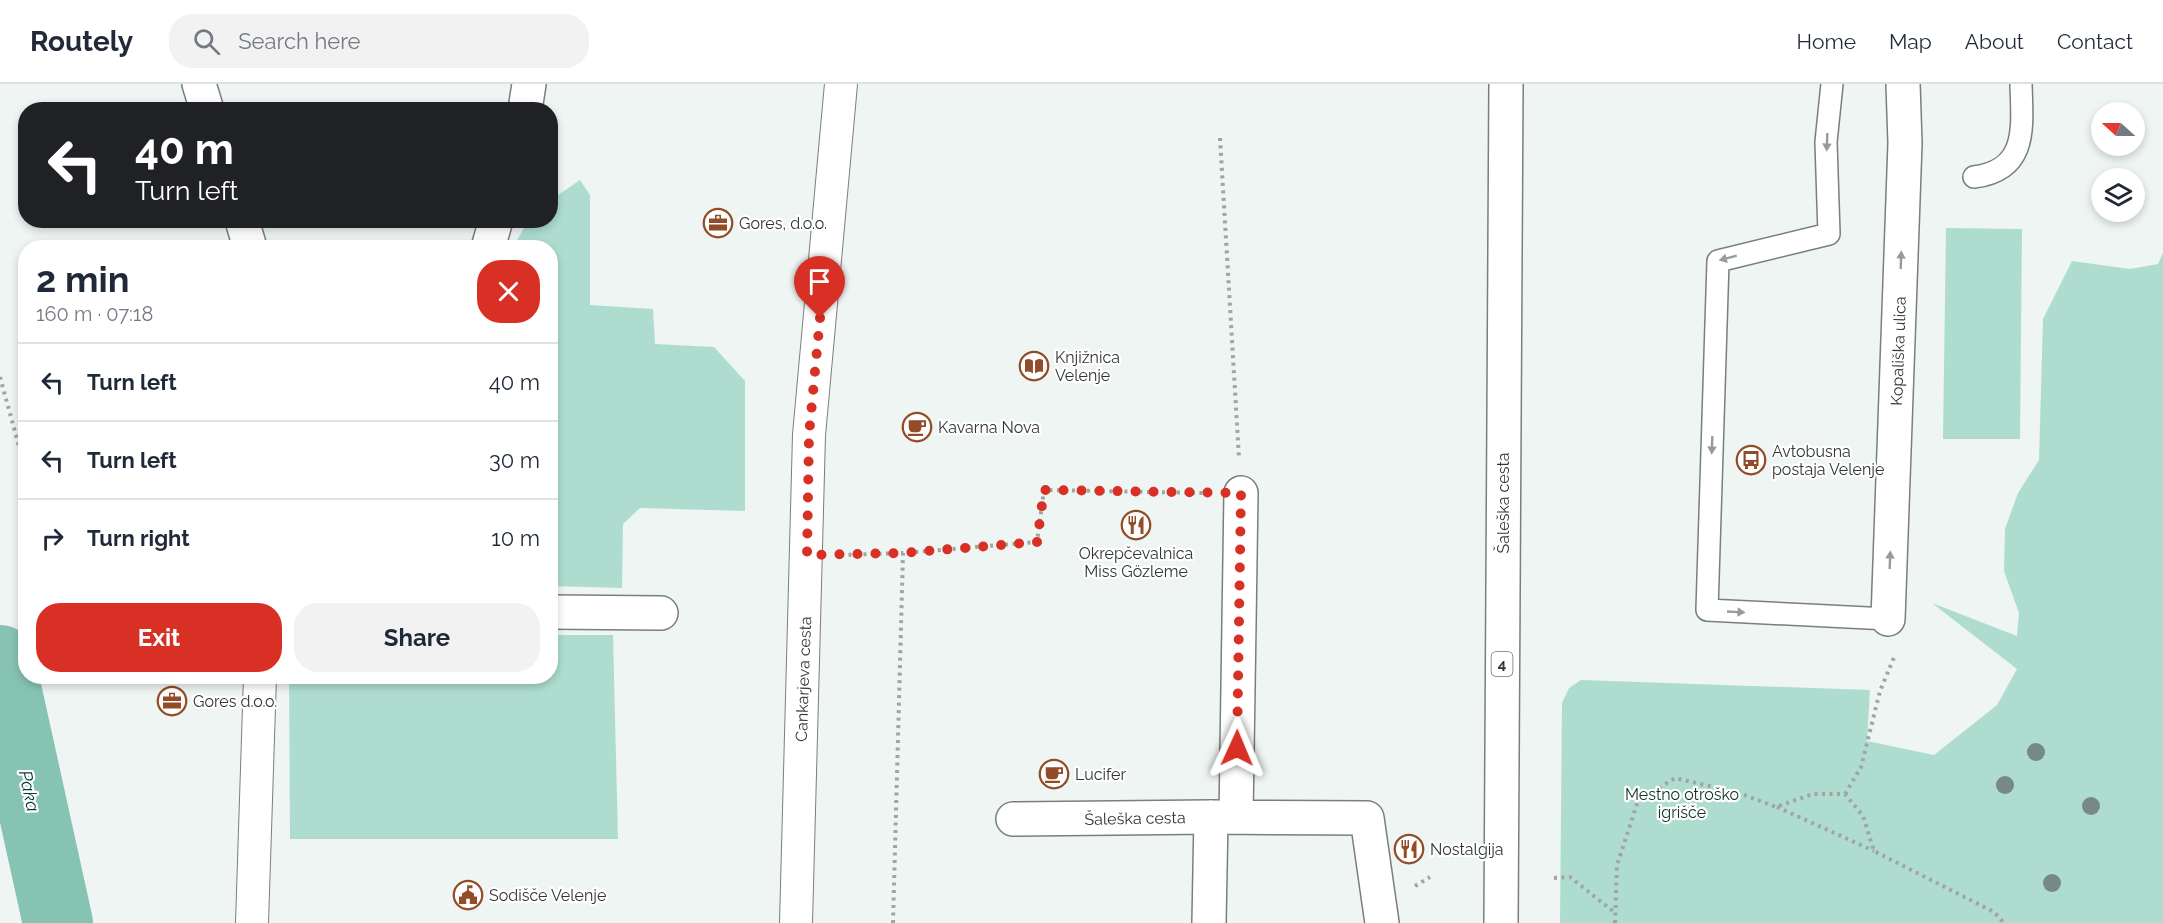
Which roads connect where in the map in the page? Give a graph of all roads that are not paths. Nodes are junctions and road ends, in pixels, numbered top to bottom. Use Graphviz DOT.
graph roads {
  1 [pos="200,84"];
  2 [pos="529,84"];
  3 [pos="841,84"];
  4 [pos="1506,84"];
  5 [pos="1832,84"];
  6 [pos="1903,84"];
  7 [pos="2021,84"];
  8 [pos="205,102"];
  9 [pos="526,102"];
  10 [pos="1974,177"];
  11 [pos="1241,493"];
  12 [pos="558,612"];
  13 [pos="661,613"];
  14 [pos="1888,619"];
  15 [pos="260,684"];
  16 [pos="1223,817"];
  17 [pos="1013,819"];
  18 [pos="252,923"];
  19 [pos="796,923"];
  20 [pos="1209,923"];
  21 [pos="1382,923"];
  22 [pos="1501,923"];
  1 -- 8 [label="street"];
  2 -- 9 [label="street"];
  3 -- 19 [label="street, Cankarjeva cesta"];
  4 -- 22 [label="street, Šaleška cesta / 4"];
  5 -- 14 [label="lane, one-way"];
  14 -- 6 [label="street, Kopališka ulica, one-way"];
  7 -- 10 [label="lane"];
  11 -- 16 [label="street"];
  12 -- 13 [label="street"];
  15 -- 18 [label="street"];
  16 -- 17 [label="street, Šaleška cesta"];
  16 -- 20 [label="street"];
  16 -- 21 [label="street, Šaleška cesta"];
}
